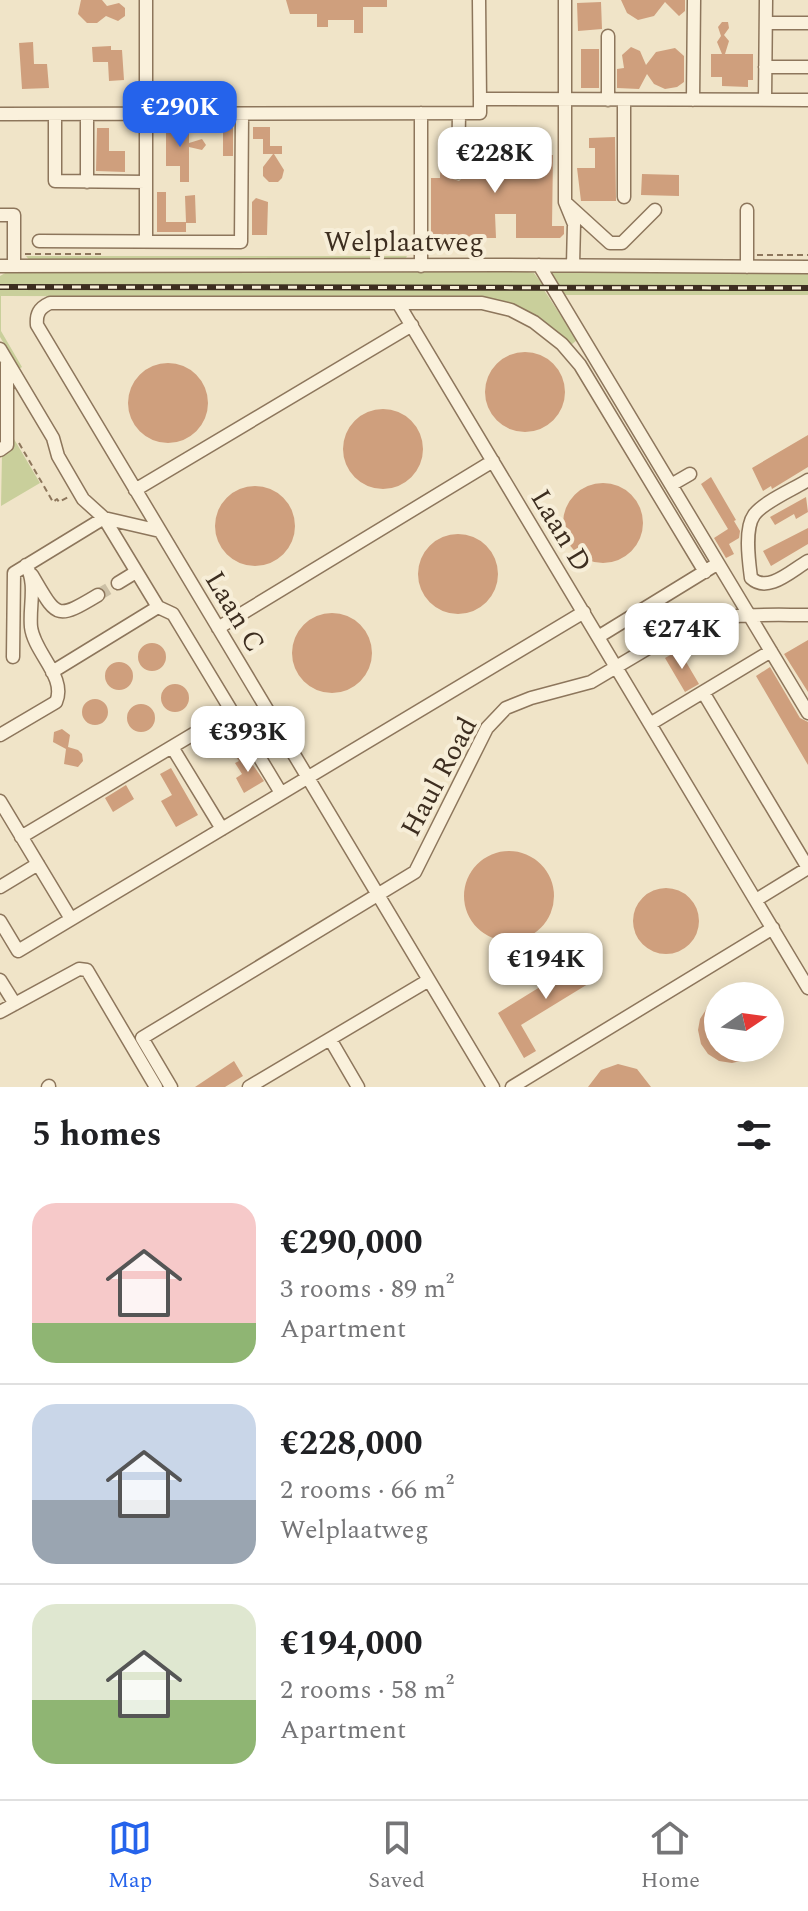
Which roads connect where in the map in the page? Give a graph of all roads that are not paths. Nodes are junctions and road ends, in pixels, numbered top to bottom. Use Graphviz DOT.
graph roads {
  1 [pos="146,0"];
  2 [pos="479,0"];
  3 [pos="565,0"];
  4 [pos="694,0"];
  5 [pos="766,0"];
  6 [pos="766,23"];
  7 [pos="808,23"];
  8 [pos="608,36"];
  9 [pos="765,67"];
  10 [pos="808,67"];
  11 [pos="480,99"];
  12 [pos="565,100"];
  13 [pos="608,100"];
  14 [pos="624,100"];
  15 [pos="693,100"];
  16 [pos="765,100"];
  17 [pos="808,100"];
  18 [pos="421,113"];
  19 [pos="0,114"];
  20 [pos="55,114"];
  21 [pos="87,114"];
  22 [pos="146,114"];
  23 [pos="242,114"];
  24 [pos="459,114"];
  25 [pos="458,172"];
  26 [pos="87,182"];
  27 [pos="146,182"];
  28 [pos="624,197"];
  29 [pos="565,202"];
  30 [pos="655,210"];
  31 [pos="747,210"];
  32 [pos="0,215"];
  33 [pos="39,241"];
  34 [pos="146,242"];
  35 [pos="539,265"];
  36 [pos="573,265"];
  37 [pos="7,266"];
  38 [pos="421,266"];
  39 [pos="747,267"];
  40 [pos="808,267"];
  41 [pos="398,303"];
  42 [pos="412,325"];
  43 [pos="0,349"];
  44 [pos="7,361"];
  45 [pos="0,450"];
  46 [pos="493,461"];
  47 [pos="690,474"];
  48 [pos="808,480"];
  49 [pos="671,485"];
  50 [pos="135,490"];
  51 [pos="104,518"];
  52 [pos="160,531"];
  53 [pos="808,561"];
  54 [pos="718,564"];
  55 [pos="29,570"];
  56 [pos="136,572"];
  57 [pos="705,572"];
  58 [pos="118,583"];
  59 [pos="98,595"];
  60 [pos="158,607"];
  61 [pos="584,612"];
  62 [pos="750,615"];
  63 [pos="808,615"];
  64 [pos="218,628"];
  65 [pos="598,637"];
  66 [pos="771,651"];
  67 [pos="13,657"];
  68 [pos="615,668"];
  69 [pos="52,672"];
  70 [pos="703,692"];
  71 [pos="232,711"];
  72 [pos="808,713"];
  73 [pos="650,724"];
  74 [pos="0,735"];
  75 [pos="172,747"];
  76 [pos="308,778"];
  77 [pos="281,793"];
  78 [pos="0,801"];
  79 [pos="222,829"];
  80 [pos="21,837"];
  81 [pos="38,864"];
  82 [pos="0,887"];
  83 [pos="378,895"];
  84 [pos="756,900"];
  85 [pos="71,919"];
  86 [pos="0,921"];
  87 [pos="773,928"];
  88 [pos="0,980"];
  89 [pos="429,980"];
  90 [pos="808,988"];
  91 [pos="15,1004"];
  92 [pos="0,1012"];
  93 [pos="330,1039"];
  94 [pos="156,1087"];
  95 [pos="171,1087"];
  96 [pos="249,1087"];
  97 [pos="358,1087"];
  98 [pos="493,1087"];
  99 [pos="512,1087"];
  1 -- 22 [label="street"];
  2 -- 11 [label="street"];
  3 -- 12 [label="street"];
  4 -- 15 [label="street"];
  5 -- 6 [label="street"];
  6 -- 7 [label="street"];
  6 -- 9 [label="street"];
  8 -- 13 [label="street"];
  9 -- 10 [label="street"];
  9 -- 16 [label="street"];
  11 -- 12 [label="street"];
  11 -- 24 [label="street"];
  12 -- 13 [label="street"];
  12 -- 29 [label="street"];
  13 -- 14 [label="street"];
  14 -- 15 [label="street"];
  14 -- 28 [label="street"];
  15 -- 16 [label="street"];
  16 -- 17 [label="street"];
  18 -- 23 [label="street"];
  18 -- 24 [label="street"];
  18 -- 38 [label="street"];
  19 -- 20 [label="street"];
  20 -- 21 [label="street"];
  20 -- 26 [label="street"];
  21 -- 22 [label="street"];
  21 -- 26 [label="street"];
  22 -- 23 [label="street"];
  22 -- 27 [label="street"];
  23 -- 34 [label="street"];
  24 -- 25 [label="street"];
  26 -- 27 [label="street"];
  27 -- 34 [label="street"];
  29 -- 30 [label="street"];
  29 -- 36 [label="street"];
  31 -- 39 [label="street"];
  32 -- 37 [label="street"];
  33 -- 34 [label="street"];
  35 -- 36 [label="street, Welplaatweg"];
  35 -- 38 [label="street, Welplaatweg"];
  35 -- 49 [label="street"];
  36 -- 39 [label="street, Welplaatweg"];
  37 -- 38 [label="street, Welplaatweg"];
  39 -- 40 [label="street, Welplaatweg"];
  41 -- 42 [label="street, Laan D"];
  41 -- 50 [label="street, Laan C"];
  41 -- 57 [label="street"];
  42 -- 46 [label="street, Laan D"];
  42 -- 50 [label="street"];
  43 -- 44 [label="street"];
  44 -- 45 [label="street"];
  44 -- 51 [label="street"];
  46 -- 61 [label="street, Laan D"];
  46 -- 64 [label="street"];
  47 -- 49 [label="street"];
  48 -- 53 [label="street"];
  49 -- 54 [label="street"];
  50 -- 52 [label="street, Laan C"];
  51 -- 52 [label="street"];
  51 -- 55 [label="street"];
  51 -- 56 [label="street"];
  52 -- 64 [label="street, Laan C"];
  54 -- 57 [label="street"];
  54 -- 62 [label="street"];
  55 -- 59 [label="street"];
  55 -- 67 [label="street"];
  55 -- 69 [label="street"];
  56 -- 58 [label="street"];
  56 -- 60 [label="street"];
  57 -- 65 [label="street"];
  60 -- 69 [label="street"];
  60 -- 71 [label="street"];
  61 -- 65 [label="street, Laan D"];
  61 -- 76 [label="street"];
  62 -- 63 [label="street, Haul Road"];
  62 -- 66 [label="street"];
  62 -- 68 [label="street, Haul Road"];
  64 -- 76 [label="street, Laan C"];
  65 -- 68 [label="street, Laan D"];
  66 -- 70 [label="street"];
  66 -- 72 [label="street"];
  68 -- 73 [label="street, Laan D"];
  68 -- 83 [label="street, Haul Road"];
  69 -- 74 [label="street"];
  70 -- 73 [label="street"];
  70 -- 84 [label="street"];
  71 -- 75 [label="street"];
  71 -- 77 [label="street"];
  73 -- 84 [label="street, Laan D"];
  75 -- 79 [label="street"];
  75 -- 80 [label="street"];
  76 -- 77 [label="street"];
  76 -- 83 [label="street, Laan C"];
  77 -- 79 [label="street"];
  78 -- 80 [label="street"];
  79 -- 85 [label="street"];
  80 -- 81 [label="street"];
  81 -- 82 [label="street"];
  81 -- 85 [label="street"];
  83 -- 89 [label="street, Laan C"];
  83 -- 95 [label="street, Haul Road"];
  84 -- 87 [label="street, Laan D"];
  85 -- 86 [label="street"];
  87 -- 90 [label="street, Laan D"];
  87 -- 99 [label="street"];
  88 -- 91 [label="street"];
  89 -- 93 [label="street"];
  89 -- 98 [label="street, Laan C"];
  91 -- 92 [label="street"];
  91 -- 94 [label="street"];
  93 -- 96 [label="street"];
  93 -- 97 [label="street"];
}
